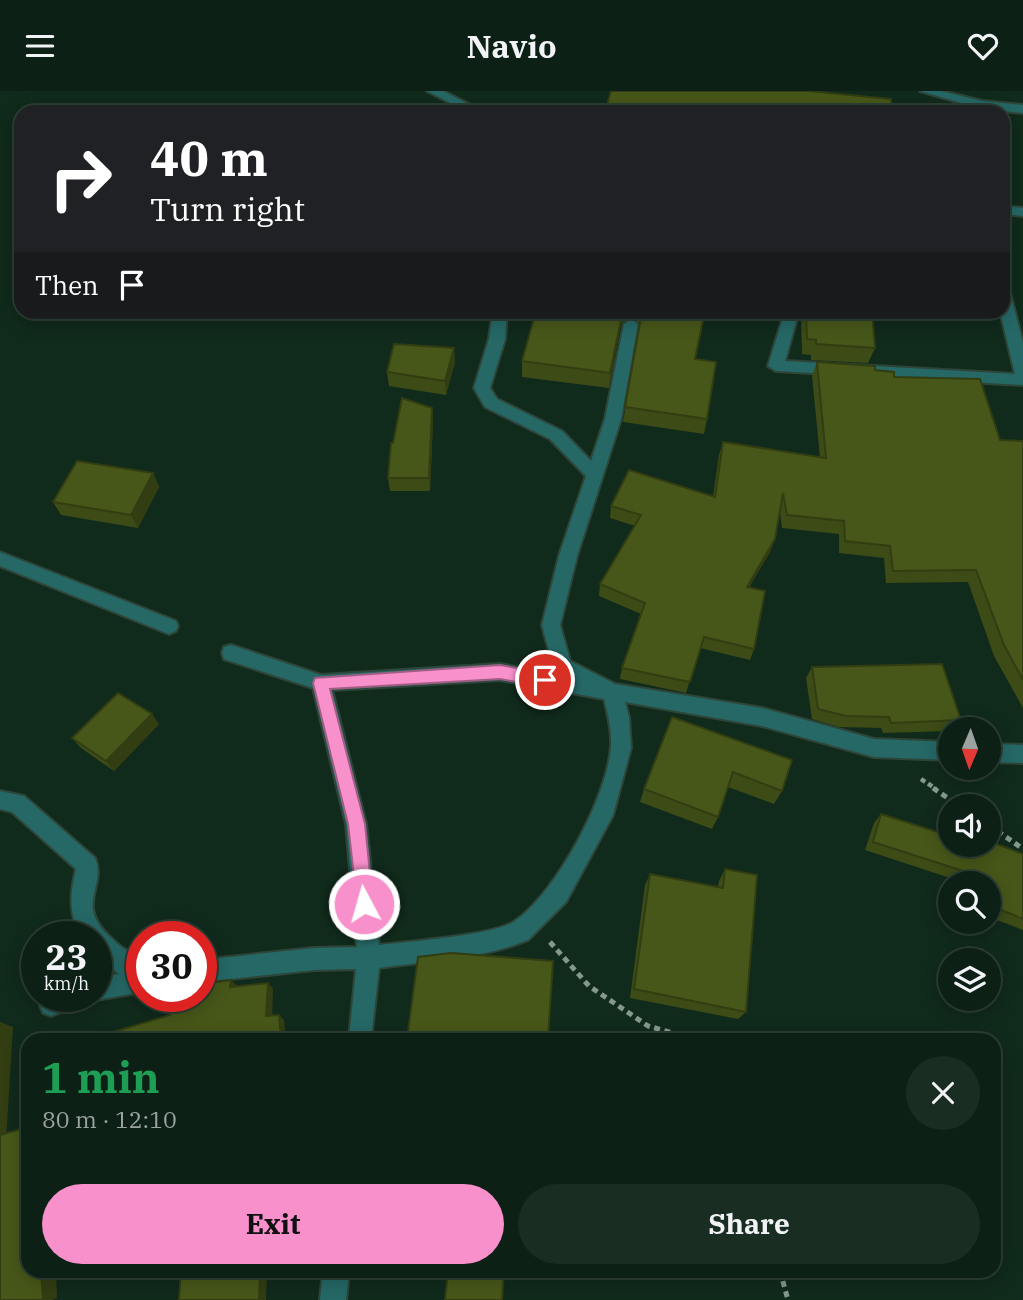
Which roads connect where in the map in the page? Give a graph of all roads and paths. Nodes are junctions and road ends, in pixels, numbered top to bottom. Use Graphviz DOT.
graph roads {
  1 [pos="433,91"];
  2 [pos="926,91"];
  3 [pos="463,105"];
  4 [pos="982,105"];
  5 [pos="499,319"];
  6 [pos="790,319"];
  7 [pos="1009,319"];
  8 [pos="631,324"];
  9 [pos="1023,374"];
  10 [pos="1023,380"];
  11 [pos="595,475"];
  12 [pos="0,559"];
  13 [pos="169,626"];
  14 [pos="231,653"];
  15 [pos="321,683"];
  16 [pos="612,692"];
  17 [pos="938,750"];
  18 [pos="1001,753"];
  19 [pos="1023,754"];
  20 [pos="0,800"];
  21 [pos="1001,833"];
  22 [pos="1023,849"];
  23 [pos="84,921"];
  24 [pos="532,921"];
  25 [pos="112,954"];
  26 [pos="369,958"];
  27 [pos="126,964"];
  28 [pos="217,969"];
  29 [pos="361,1033"];
  30 [pos="673,1033"];
  31 [pos="335,1278"];
  32 [pos="782,1278"];
  33 [pos="333,1300"];
  34 [pos="788,1300"];
  1 -- 3 [label="street"];
  2 -- 4 [label="street"];
  5 -- 11 [label="street"];
  6 -- 10 [label="street"];
  7 -- 9 [label="street"];
  8 -- 11 [label="street"];
  11 -- 16 [label="street"];
  12 -- 13 [label="street"];
  14 -- 15 [label="street"];
  15 -- 16 [label="street"];
  15 -- 26 [label="street"];
  16 -- 17 [label="street"];
  16 -- 24 [label="street"];
  18 -- 19 [label="street"];
  20 -- 23 [label="street"];
  21 -- 22 [label="path"];
  24 -- 26 [label="street"];
  24 -- 30 [label="path"];
  25 -- 27 [label="street"];
  26 -- 28 [label="street"];
  26 -- 29 [label="street"];
  31 -- 33 [label="street"];
  32 -- 34 [label="path"];
}
